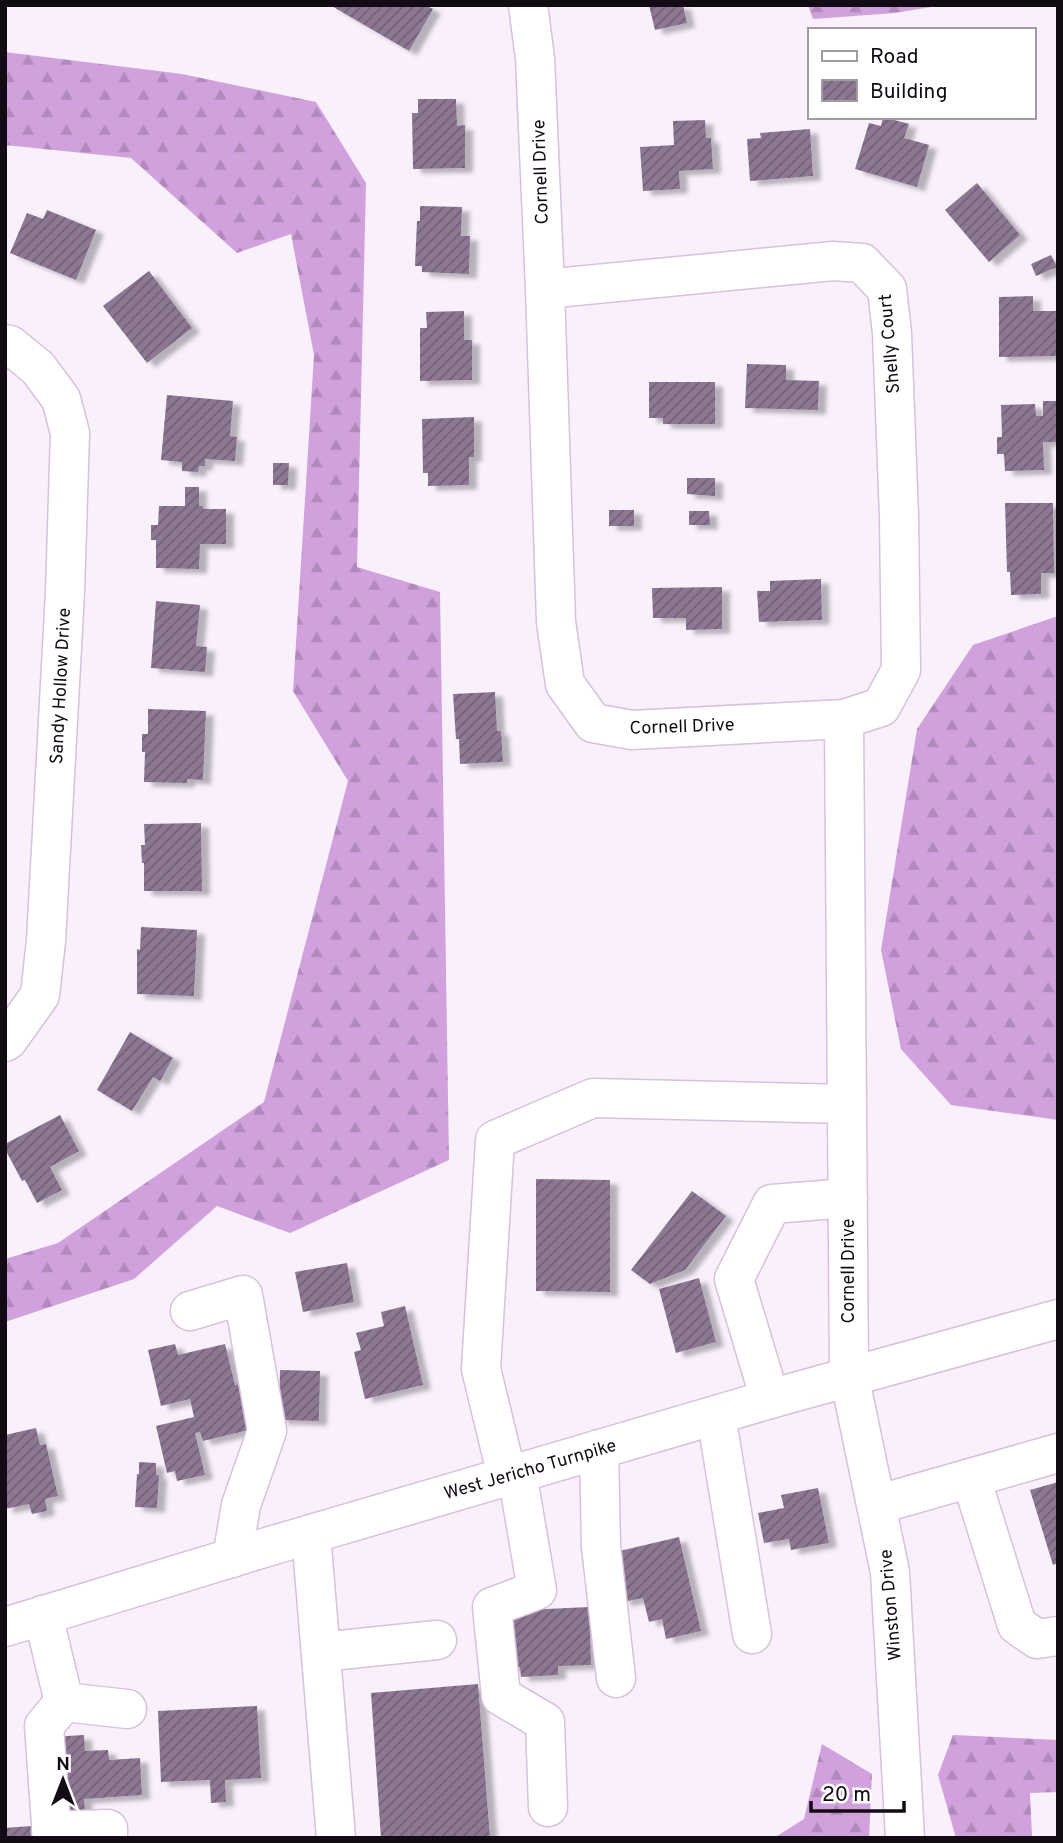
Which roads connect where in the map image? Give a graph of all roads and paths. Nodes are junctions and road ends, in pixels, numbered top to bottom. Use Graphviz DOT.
graph roads {
  1 [pos="528,5"];
  2 [pos="545,289"];
  3 [pos="5,344"];
  4 [pos="844,719"];
  5 [pos="5,1042"];
  6 [pos="847,1104"];
  7 [pos="848,1198"];
  8 [pos="190,1311"];
  9 [pos="1058,1319"];
  10 [pos="849,1375"];
  11 [pos="770,1399"];
  12 [pos="716,1415"];
  13 [pos="599,1449"];
  14 [pos="1058,1453"];
  15 [pos="512,1475"];
  16 [pos="971,1478"];
  17 [pos="876,1505"];
  18 [pos="311,1534"];
  19 [pos="232,1558"];
  20 [pos="43,1615"];
  21 [pos="5,1627"];
  22 [pos="752,1634"];
  23 [pos="1058,1636"];
  24 [pos="437,1640"];
  25 [pos="321,1652"];
  26 [pos="615,1678"];
  27 [pos="64,1702"];
  28 [pos="127,1709"];
  29 [pos="548,1807"];
  30 [pos="52,1834"];
  31 [pos="108,1838"];
  32 [pos="336,1838"];
  33 [pos="905,1838"];
  1 -- 2 [label="street, Cornell Drive"];
  2 -- 4 [label="street, Cornell Drive"];
  2 -- 4 [label="street, Shelly Court"];
  3 -- 5 [label="street, Sandy Hollow Drive"];
  4 -- 6 [label="street, Cornell Drive"];
  6 -- 7 [label="street, Cornell Drive"];
  6 -- 15 [label="street"];
  7 -- 10 [label="street, Cornell Drive"];
  7 -- 11 [label="street"];
  8 -- 19 [label="street"];
  9 -- 10 [label="street, West Jericho Turnpike"];
  10 -- 11 [label="street, West Jericho Turnpike"];
  10 -- 17 [label="street, Winston Drive"];
  11 -- 12 [label="street, West Jericho Turnpike"];
  12 -- 13 [label="street, West Jericho Turnpike"];
  12 -- 22 [label="street"];
  13 -- 15 [label="street, West Jericho Turnpike"];
  13 -- 26 [label="street"];
  14 -- 16 [label="street"];
  15 -- 18 [label="street, West Jericho Turnpike"];
  15 -- 29 [label="street"];
  16 -- 17 [label="street"];
  16 -- 23 [label="street"];
  17 -- 33 [label="street, Winston Drive"];
  18 -- 19 [label="street, West Jericho Turnpike"];
  18 -- 25 [label="street"];
  19 -- 20 [label="street, West Jericho Turnpike"];
  20 -- 21 [label="street, West Jericho Turnpike"];
  20 -- 27 [label="street"];
  24 -- 25 [label="street"];
  25 -- 32 [label="street"];
  27 -- 28 [label="street"];
  27 -- 30 [label="street"];
  30 -- 31 [label="street"];
}
